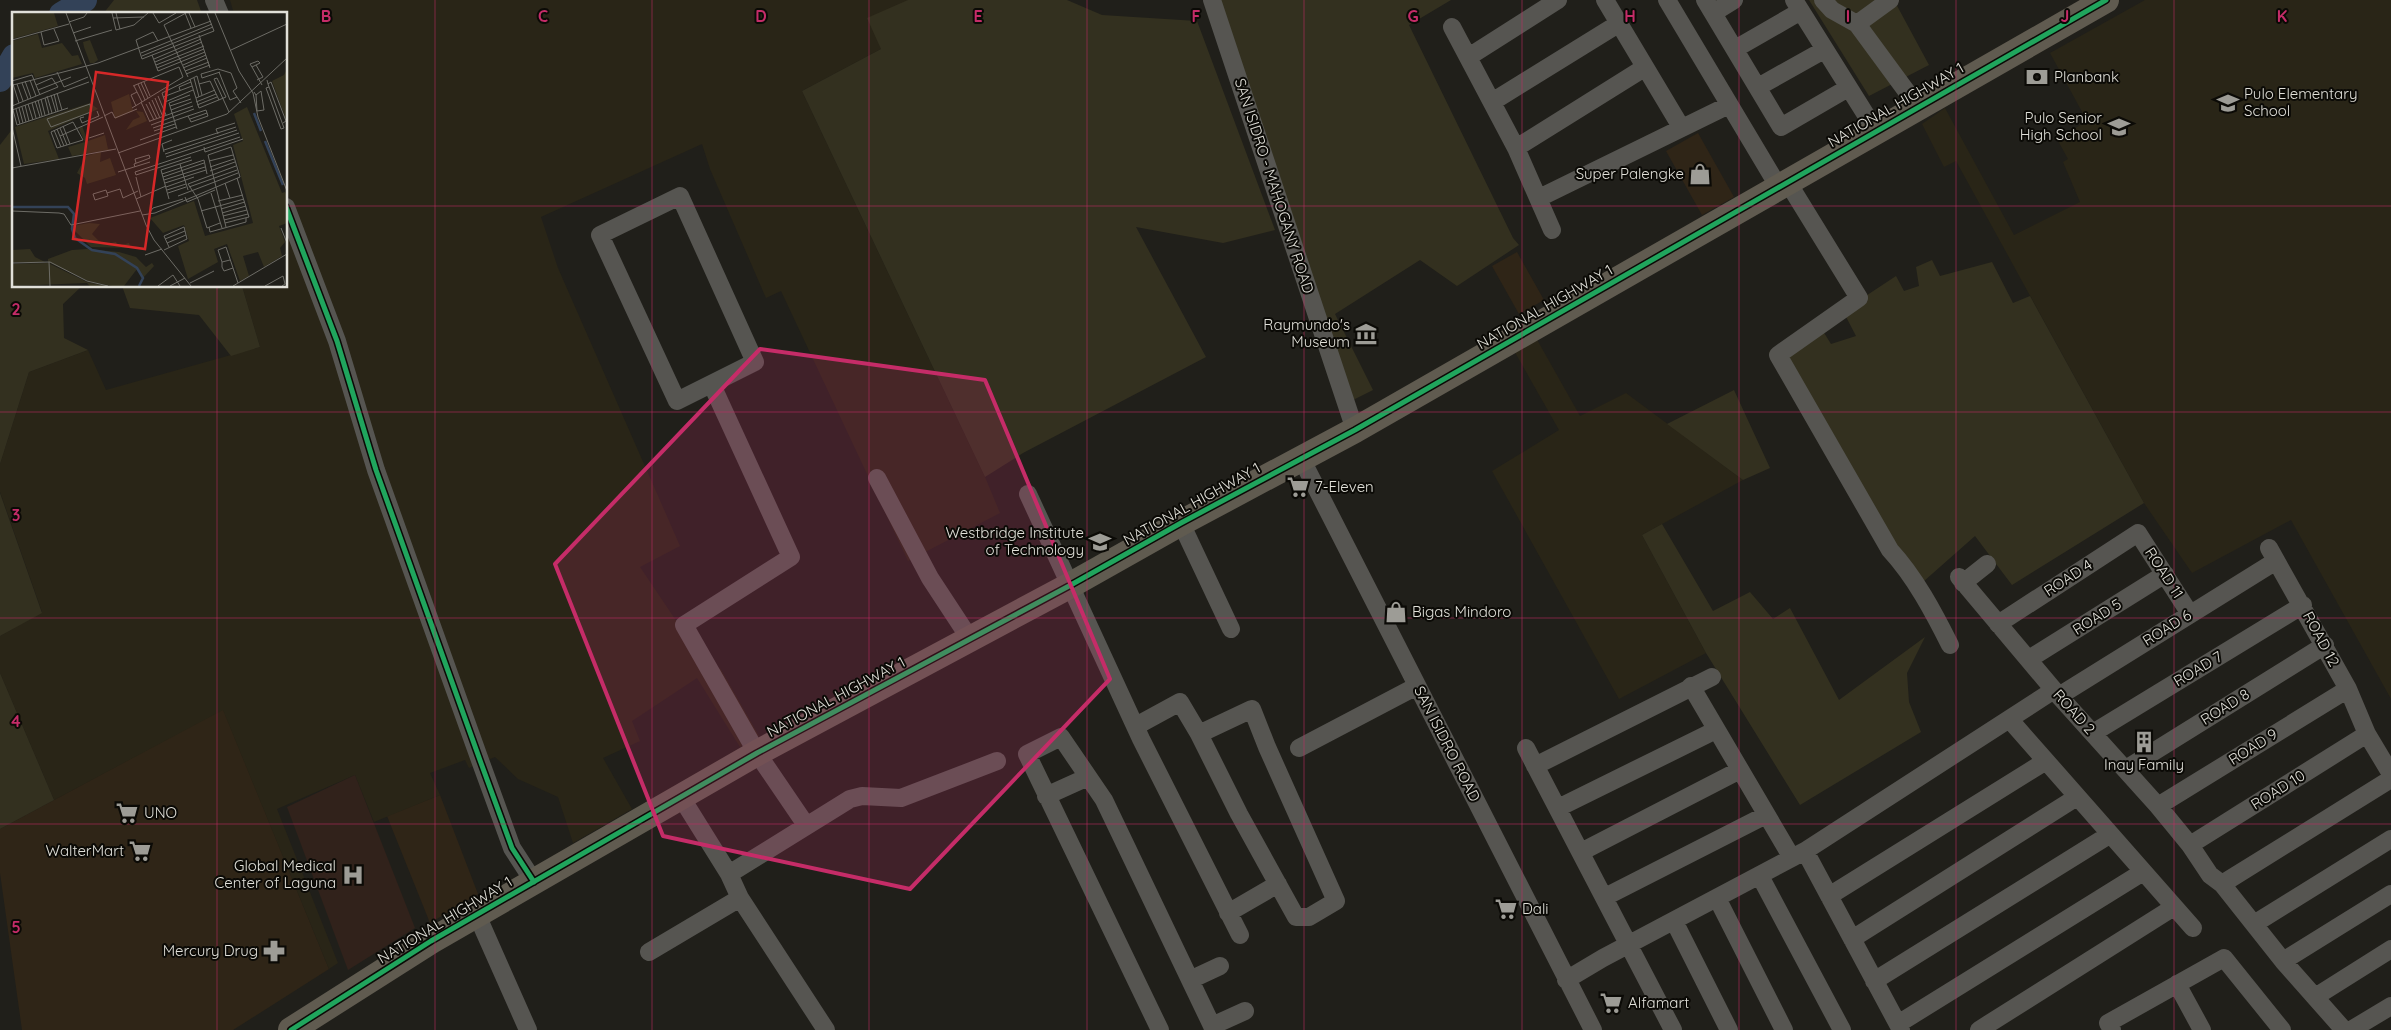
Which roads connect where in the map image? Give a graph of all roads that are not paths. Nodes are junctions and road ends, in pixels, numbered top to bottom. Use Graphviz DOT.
graph roads {
  1 [pos="214,0"];
  2 [pos="1212,0"];
  3 [pos="1558,0"];
  4 [pos="1605,0"];
  5 [pos="1668,0"];
  6 [pos="1734,0"];
  7 [pos="1823,0"];
  8 [pos="1890,0"];
  9 [pos="2106,0"];
  10 [pos="1797,5"];
  11 [pos="1709,6"];
  12 [pos="219,12"];
  13 [pos="1618,24"];
  14 [pos="1857,24"];
  15 [pos="1452,27"];
  16 [pos="1735,49"];
  17 [pos="1824,50"];
  18 [pos="1470,56"];
  19 [pos="1644,68"];
  20 [pos="1758,87"];
  21 [pos="1848,88"];
  22 [pos="1492,102"];
  23 [pos="1729,105"];
  24 [pos="1918,107"];
  25 [pos="1682,127"];
  26 [pos="1876,131"];
  27 [pos="1516,148"];
  28 [pos="1783,184"];
  29 [pos="1539,198"];
  30 [pos="288,211"];
  31 [pos="1552,230"];
  32 [pos="712,385"];
  33 [pos="1355,430"];
  34 [pos="1301,458"];
  35 [pos="876,478"];
  36 [pos="1028,494"];
  37 [pos="1181,523"];
  38 [pos="2138,533"];
  39 [pos="2273,554"];
  40 [pos="1987,564"];
  41 [pos="2165,574"];
  42 [pos="1069,586"];
  43 [pos="2303,605"];
  44 [pos="2190,614"];
  45 [pos="1998,624"];
  46 [pos="1231,629"];
  47 [pos="970,639"];
  48 [pos="1950,645"];
  49 [pos="2325,645"];
  50 [pos="2029,659"];
  51 [pos="1712,677"];
  52 [pos="1417,686"];
  53 [pos="1690,686"];
  54 [pos="2348,689"];
  55 [pos="2057,693"];
  56 [pos="2010,720"];
  57 [pos="1136,726"];
  58 [pos="1716,730"];
  59 [pos="2093,733"];
  60 [pos="1200,734"];
  61 [pos="2367,734"];
  62 [pos="1299,748"];
  63 [pos="1526,748"];
  64 [pos="757,753"];
  65 [pos="997,761"];
  66 [pos="2046,761"];
  67 [pos="1535,766"];
  68 [pos="2126,769"];
  69 [pos="1740,770"];
  70 [pos="2391,774"];
  71 [pos="1088,777"];
  72 [pos="2391,779"];
  73 [pos="1046,796"];
  74 [pos="681,797"];
  75 [pos="2078,797"];
  76 [pos="2158,806"];
  77 [pos="1558,808"];
  78 [pos="1766,815"];
  79 [pos="806,826"];
  80 [pos="2109,835"];
  81 [pos="2391,839"];
  82 [pos="2190,845"];
  83 [pos="1582,852"];
  84 [pos="1798,855"];
  85 [pos="2143,872"];
  86 [pos="729,874"];
  87 [pos="1760,876"];
  88 [pos="534,882"];
  89 [pos="1278,884"];
  90 [pos="2222,884"];
  91 [pos="2391,894"];
  92 [pos="1829,896"];
  93 [pos="1604,897"];
  94 [pos="740,898"];
  95 [pos="1717,898"];
  96 [pos="2174,908"];
  97 [pos="1228,913"];
  98 [pos="477,915"];
  99 [pos="1674,921"];
  100 [pos="2254,924"];
  101 [pos="2193,928"];
  102 [pos="1240,935"];
  103 [pos="1852,939"];
  104 [pos="1629,944"];
  105 [pos="2391,949"];
  106 [pos="649,952"];
  107 [pos="2283,960"];
  108 [pos="1220,966"];
  109 [pos="1190,980"];
  110 [pos="1566,980"];
  111 [pos="1874,981"];
  112 [pos="2177,984"];
  113 [pos="2316,996"];
  114 [pos="2391,1006"];
  115 [pos="1245,1011"];
  116 [pos="1899,1027"];
  117 [pos="1213,1028"];
  118 [pos="290,1030"];
  119 [pos="529,1030"];
  120 [pos="826,1030"];
  121 [pos="1160,1030"];
  122 [pos="1593,1030"];
  123 [pos="1673,1030"];
  124 [pos="1729,1030"];
  125 [pos="1784,1030"];
  126 [pos="1842,1030"];
  127 [pos="1979,1030"];
  128 [pos="2112,1030"];
  129 [pos="2202,1030"];
  130 [pos="2282,1030"];
  131 [pos="2344,1030"];
  132 [pos="2351,1030"];
  1 -- 12 [label="street"];
  2 -- 33 [label="street, SAN ISIDRO - MAHOGANY ROAD"];
  3 -- 18 [label="street"];
  4 -- 13 [label="street"];
  5 -- 23 [label="street"];
  6 -- 11 [label="street"];
  7 -- 14 [label="street"];
  8 -- 14 [label="street"];
  9 -- 24 [label="highway, NATIONAL HIGHWAY 1"];
  10 -- 16 [label="street"];
  10 -- 17 [label="street"];
  11 -- 16 [label="street"];
  13 -- 19 [label="street"];
  13 -- 22 [label="street"];
  14 -- 24 [label="street"];
  15 -- 18 [label="street"];
  16 -- 20 [label="street"];
  17 -- 20 [label="street"];
  17 -- 21 [label="street"];
  18 -- 22 [label="street"];
  19 -- 25 [label="street"];
  19 -- 27 [label="street"];
  20 -- 21 [label="street"];
  21 -- 26 [label="street"];
  22 -- 27 [label="street"];
  23 -- 25 [label="street"];
  23 -- 28 [label="street"];
  24 -- 26 [label="highway, NATIONAL HIGHWAY 1"];
  25 -- 29 [label="street"];
  26 -- 28 [label="highway, NATIONAL HIGHWAY 1"];
  27 -- 29 [label="street"];
  28 -- 33 [label="highway, NATIONAL HIGHWAY 1"];
  28 -- 48 [label="street"];
  29 -- 31 [label="street"];
  30 -- 88 [label="street"];
  32 -- 32 [label="street"];
  32 -- 64 [label="street"];
  33 -- 34 [label="highway, NATIONAL HIGHWAY 1"];
  34 -- 37 [label="highway, NATIONAL HIGHWAY 1"];
  34 -- 52 [label="street, SAN ISIDRO ROAD"];
  35 -- 47 [label="street"];
  36 -- 42 [label="street"];
  37 -- 42 [label="highway, NATIONAL HIGHWAY 1"];
  37 -- 46 [label="street"];
  38 -- 41 [label="street, ROAD 11"];
  38 -- 45 [label="street, ROAD 4"];
  39 -- 43 [label="street, ROAD 12"];
  39 -- 44 [label="street, ROAD 6"];
  40 -- 45 [label="street, ROAD 2"];
  41 -- 44 [label="street, ROAD 11"];
  41 -- 50 [label="street, ROAD 5"];
  42 -- 47 [label="highway, NATIONAL HIGHWAY 1"];
  42 -- 57 [label="street"];
  43 -- 49 [label="street, ROAD 12"];
  43 -- 59 [label="street, ROAD 7"];
  44 -- 55 [label="street, ROAD 6"];
  45 -- 50 [label="street, ROAD 2"];
  47 -- 64 [label="highway, NATIONAL HIGHWAY 1"];
  49 -- 54 [label="street, ROAD 12"];
  49 -- 68 [label="street, ROAD 8"];
  50 -- 55 [label="street, ROAD 2"];
  51 -- 53 [label="street"];
  52 -- 62 [label="street"];
  52 -- 110 [label="street, SAN ISIDRO ROAD"];
  53 -- 58 [label="street"];
  53 -- 67 [label="street"];
  54 -- 61 [label="street, ROAD 12"];
  54 -- 76 [label="street, ROAD 9"];
  55 -- 56 [label="street, ROAD 6"];
  55 -- 59 [label="street, ROAD 2"];
  56 -- 66 [label="street"];
  56 -- 84 [label="street, ROAD 6"];
  57 -- 60 [label="street"];
  57 -- 97 [label="street"];
  58 -- 69 [label="street"];
  58 -- 77 [label="street"];
  59 -- 68 [label="street, ROAD 2"];
  60 -- 89 [label="street"];
  60 -- 89 [label="street"];
  61 -- 70 [label="street, ROAD 12"];
  61 -- 82 [label="street, ROAD 10"];
  63 -- 67 [label="street"];
  64 -- 74 [label="highway, NATIONAL HIGHWAY 1"];
  64 -- 79 [label="street"];
  65 -- 79 [label="street"];
  66 -- 75 [label="street"];
  66 -- 92 [label="street"];
  67 -- 77 [label="street"];
  68 -- 76 [label="street, ROAD 2"];
  69 -- 78 [label="street"];
  69 -- 83 [label="street"];
  71 -- 73 [label="street"];
  71 -- 73 [label="street"];
  71 -- 109 [label="street"];
  72 -- 90 [label="street"];
  73 -- 121 [label="street"];
  74 -- 86 [label="street"];
  74 -- 88 [label="highway, NATIONAL HIGHWAY 1"];
  75 -- 80 [label="street"];
  75 -- 103 [label="street"];
  76 -- 82 [label="street, ROAD 2"];
  77 -- 83 [label="street"];
  78 -- 84 [label="street"];
  78 -- 93 [label="street"];
  79 -- 86 [label="street"];
  80 -- 85 [label="street"];
  80 -- 111 [label="street"];
  81 -- 100 [label="street"];
  82 -- 90 [label="street, ROAD 2"];
  83 -- 93 [label="street"];
  84 -- 87 [label="street, ROAD 6"];
  84 -- 92 [label="street"];
  85 -- 96 [label="street"];
  85 -- 116 [label="street"];
  86 -- 94 [label="street"];
  87 -- 95 [label="street, ROAD 6"];
  87 -- 126 [label="street"];
  88 -- 98 [label="highway, NATIONAL HIGHWAY 1"];
  89 -- 97 [label="street"];
  90 -- 100 [label="street, ROAD 2"];
  91 -- 107 [label="street"];
  92 -- 103 [label="street"];
  93 -- 104 [label="street"];
  94 -- 106 [label="street"];
  94 -- 120 [label="street"];
  95 -- 99 [label="street, ROAD 6"];
  95 -- 125 [label="street"];
  96 -- 101 [label="street"];
  96 -- 127 [label="street"];
  97 -- 102 [label="street"];
  98 -- 118 [label="highway, NATIONAL HIGHWAY 1"];
  98 -- 119 [label="street"];
  99 -- 104 [label="street, ROAD 6"];
  99 -- 124 [label="street"];
  100 -- 107 [label="street, ROAD 2"];
  103 -- 111 [label="street"];
  104 -- 110 [label="street, ROAD 6"];
  104 -- 123 [label="street"];
  105 -- 113 [label="street"];
  107 -- 113 [label="street, ROAD 2"];
  108 -- 109 [label="street"];
  109 -- 117 [label="street"];
  110 -- 122 [label="street, SAN ISIDRO ROAD"];
  111 -- 116 [label="street"];
  112 -- 128 [label="street"];
  112 -- 129 [label="street"];
  112 -- 130 [label="street"];
  113 -- 131 [label="street, ROAD 2"];
  114 -- 132 [label="street"];
  115 -- 117 [label="street"];
}
